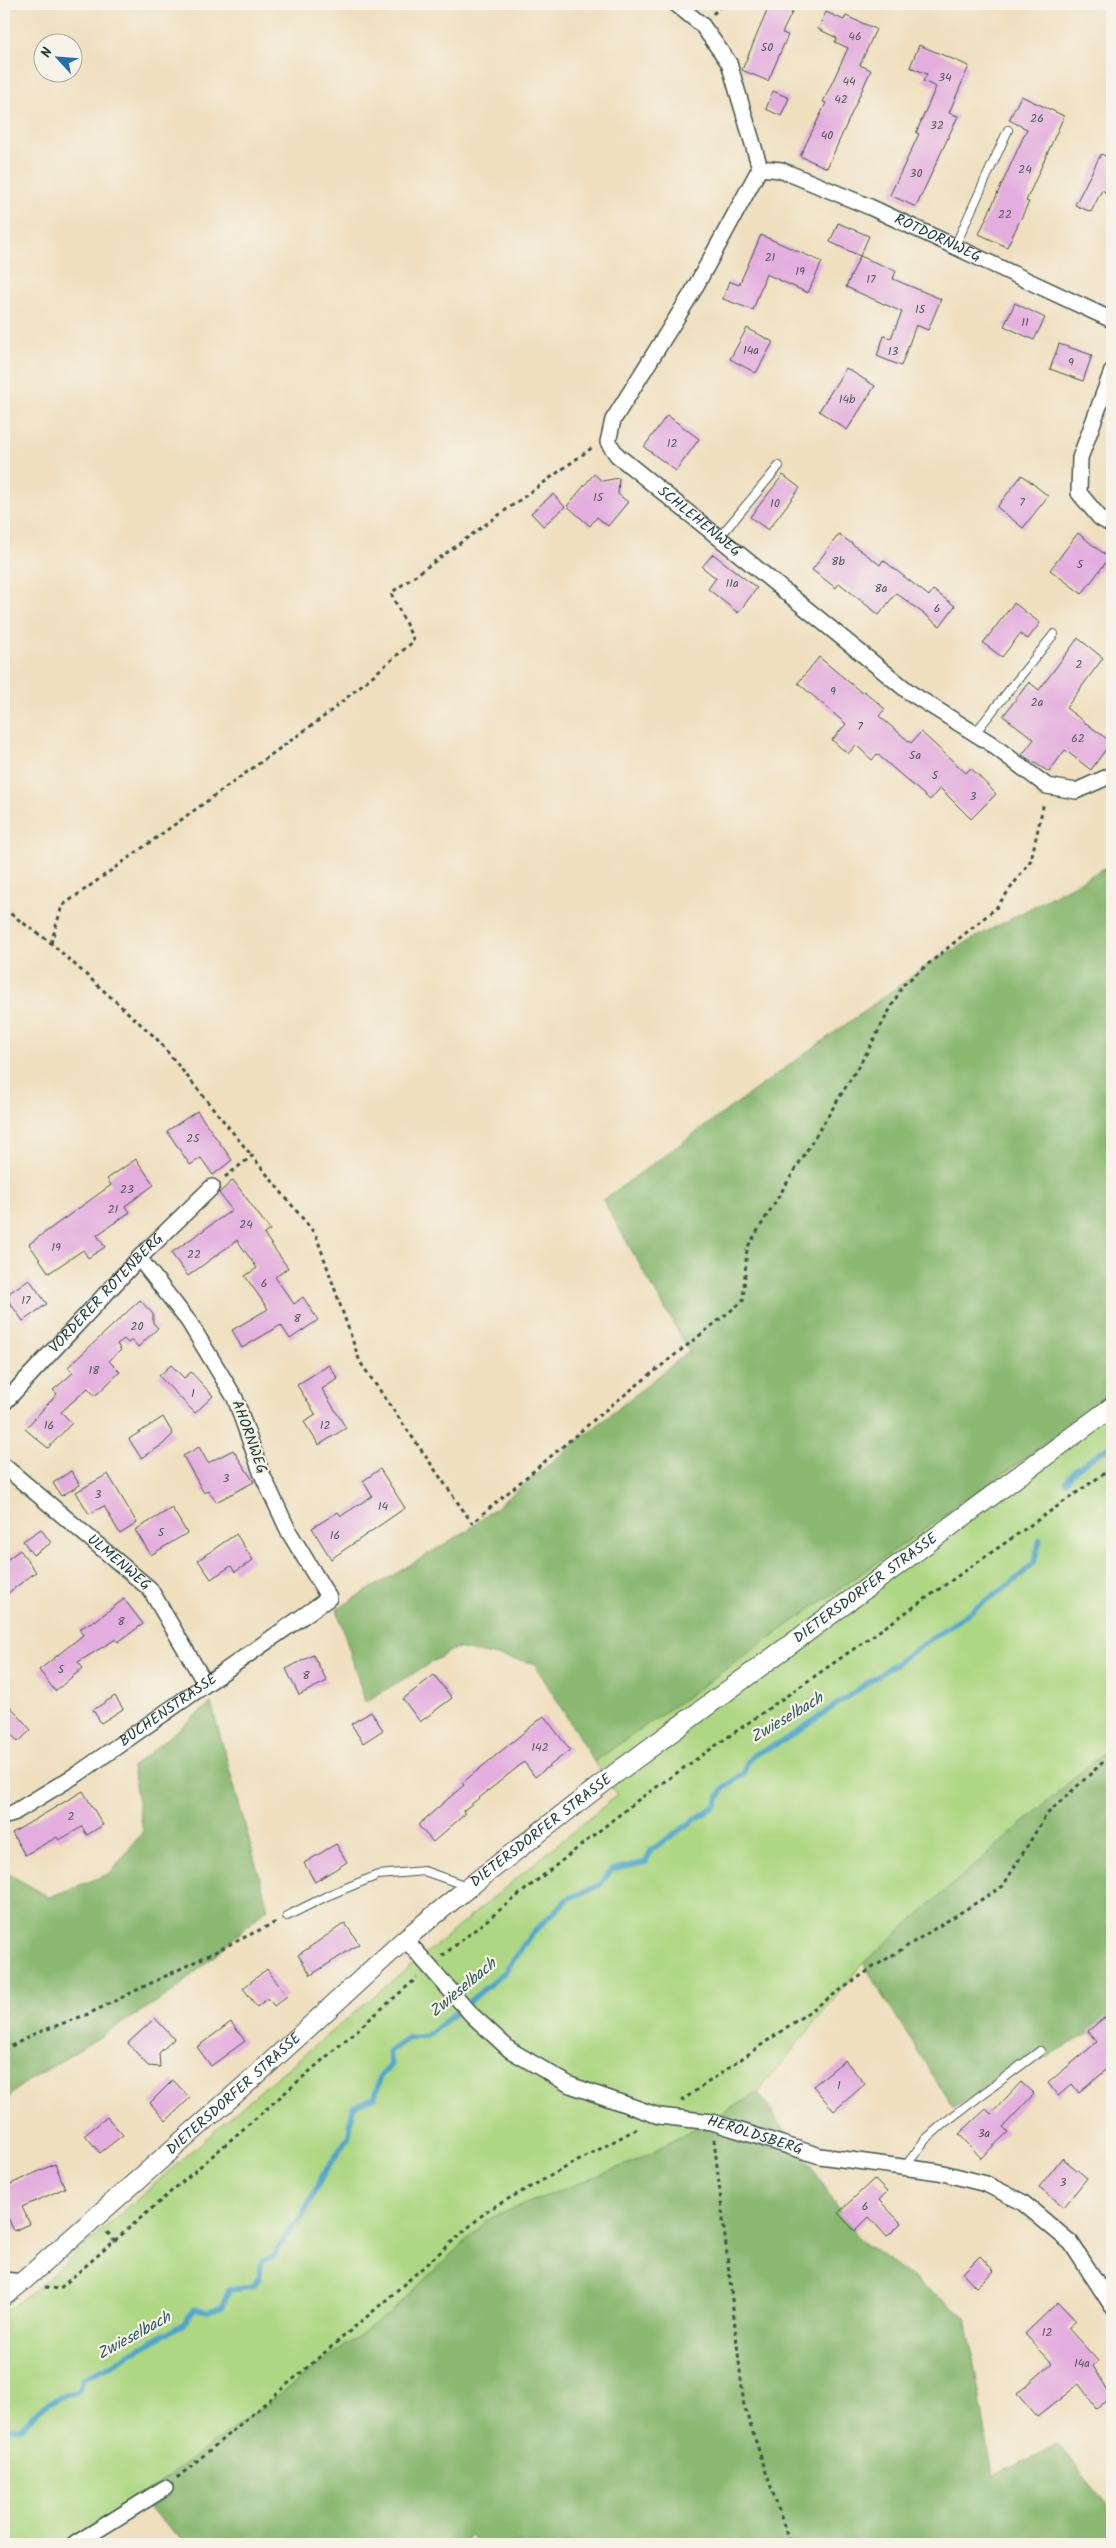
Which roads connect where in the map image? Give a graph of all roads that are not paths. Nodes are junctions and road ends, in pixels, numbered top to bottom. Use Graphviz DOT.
graph roads {
  1 [pos="676,4"];
  2 [pos="1008,130"];
  3 [pos="760,168"];
  4 [pos="955,246"];
  5 [pos="1112,320"];
  6 [pos="1112,371"];
  7 [pos="779,466"];
  8 [pos="1112,526"];
  9 [pos="718,538"];
  10 [pos="1054,634"];
  11 [pos="974,733"];
  12 [pos="1112,775"];
  13 [pos="212,1187"];
  14 [pos="139,1258"];
  15 [pos="4,1404"];
  16 [pos="1112,1408"];
  17 [pos="4,1466"];
  18 [pos="329,1598"];
  19 [pos="205,1683"];
  20 [pos="4,1816"];
  21 [pos="469,1887"];
  22 [pos="287,1916"];
  23 [pos="405,1939"];
  24 [pos="1040,2051"];
  25 [pos="904,2167"];
  26 [pos="13,2281"];
  27 [pos="4,2296"];
  28 [pos="1112,2306"];
  29 [pos="165,2488"];
  30 [pos="75,2544"];
  1 -- 3 [label="street"];
  2 -- 4 [label="lane"];
  3 -- 4 [label="street, ROTDORNWEG"];
  3 -- 9 [label="street, SCHLEHENWEG"];
  4 -- 5 [label="street, ROTDORNWEG"];
  6 -- 8 [label="street"];
  7 -- 9 [label="lane"];
  9 -- 11 [label="street, SCHLEHENWEG"];
  10 -- 11 [label="lane"];
  11 -- 12 [label="street, SCHLEHENWEG"];
  13 -- 14 [label="street, VORDERER ROTENBERG"];
  14 -- 15 [label="street, VORDERER ROTENBERG"];
  14 -- 18 [label="street, AHORNWEG"];
  16 -- 21 [label="street, DIETERSDORFER STRASSE"];
  17 -- 19 [label="street, ULMENWEG"];
  18 -- 19 [label="street, BUCHENSTRASSE"];
  19 -- 20 [label="street, BUCHENSTRASSE"];
  21 -- 22 [label="lane"];
  21 -- 23 [label="street, DIETERSDORFER STRASSE"];
  23 -- 25 [label="street, HEROLDSBERG"];
  23 -- 26 [label="street, DIETERSDORFER STRASSE"];
  24 -- 25 [label="lane"];
  25 -- 28 [label="street, HEROLDSBERG"];
  26 -- 27 [label="street, DIETERSDORFER STRASSE"];
  29 -- 30 [label="street"];
}
